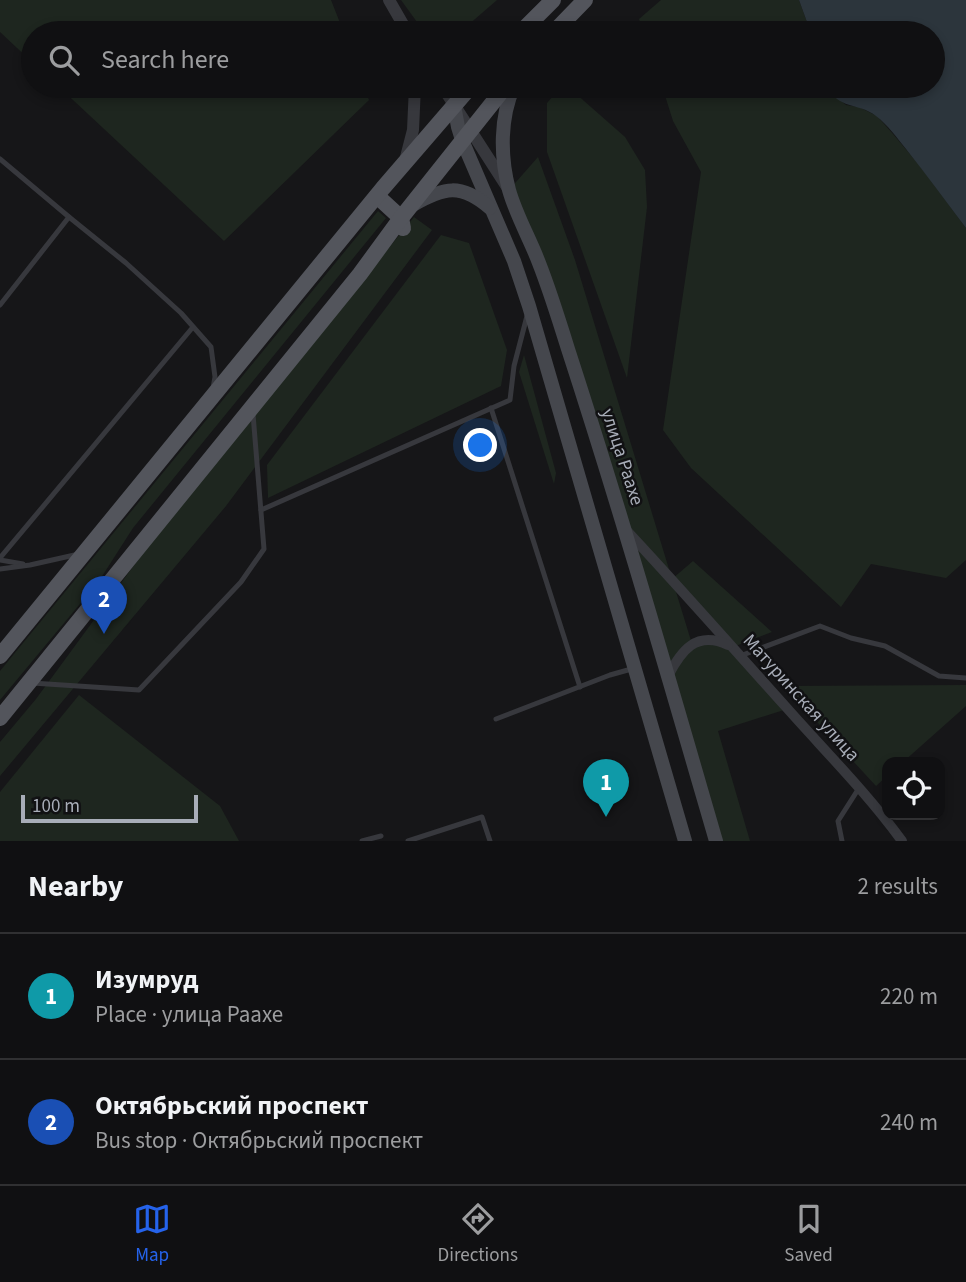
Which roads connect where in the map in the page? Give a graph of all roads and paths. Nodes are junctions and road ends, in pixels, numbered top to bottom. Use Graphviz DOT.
graph roads {
  1 [pos="388,0"];
  2 [pos="552,0"];
  3 [pos="585,0"];
  4 [pos="536,16"];
  5 [pos="401,21"];
  6 [pos="529,21"];
  7 [pos="531,21"];
  8 [pos="565,21"];
  9 [pos="414,98"];
  10 [pos="450,98"];
  11 [pos="460,98"];
  12 [pos="496,98"];
  13 [pos="509,98"];
  14 [pos="454,105"];
  15 [pos="466,135"];
  16 [pos="0,159"];
  17 [pos="404,164"];
  18 [pos="509,190"];
  19 [pos="377,196"];
  20 [pos="493,211"];
  21 [pos="405,212"];
  22 [pos="69,216"];
  23 [pos="0,305"];
  24 [pos="529,306"];
  25 [pos="193,327"];
  26 [pos="210,399"];
  27 [pos="253,407"];
  28 [pos="491,408"];
  29 [pos="261,510"];
  30 [pos="625,529"];
  31 [pos="84,553"];
  32 [pos="0,559"];
  33 [pos="30,565"];
  34 [pos="0,569"];
  35 [pos="736,651"];
  36 [pos="0,656"];
  37 [pos="635,668"];
  38 [pos="668,676"];
  39 [pos="966,678"];
  40 [pos="29,683"];
  41 [pos="580,687"];
  42 [pos="0,718"];
  43 [pos="496,719"];
  44 [pos="860,788"];
  45 [pos="381,836"];
  46 [pos="362,841"];
  47 [pos="408,841"];
  48 [pos="490,841"];
  49 [pos="685,841"];
  50 [pos="716,841"];
  51 [pos="842,841"];
  52 [pos="902,841"];
  1 -- 5 [label="street"];
  2 -- 4 [label="main road"];
  3 -- 8 [label="main road"];
  4 -- 6 [label="street"];
  4 -- 7 [label="main road"];
  9 -- 17 [label="street"];
  10 -- 14 [label="street"];
  11 -- 14 [label="main road"];
  12 -- 15 [label="main road"];
  13 -- 18 [label="main road, улица Раахе"];
  14 -- 15 [label="main road"];
  14 -- 17 [label="main road"];
  15 -- 18 [label="street"];
  15 -- 20 [label="main road"];
  15 -- 21 [label="main road"];
  16 -- 22 [label="lane"];
  17 -- 19 [label="main road"];
  18 -- 30 [label="main road, улица Раахе"];
  19 -- 21 [label="main road"];
  19 -- 26 [label="main road"];
  20 -- 21 [label="main road"];
  20 -- 24 [label="main road"];
  21 -- 27 [label="main road"];
  22 -- 23 [label="lane"];
  22 -- 25 [label="lane"];
  24 -- 28 [label="lane"];
  24 -- 37 [label="main road"];
  25 -- 26 [label="lane"];
  25 -- 32 [label="lane"];
  26 -- 31 [label="main road"];
  27 -- 29 [label="lane"];
  27 -- 40 [label="main road"];
  28 -- 29 [label="lane"];
  28 -- 41 [label="lane"];
  29 -- 40 [label="lane"];
  30 -- 35 [label="street, Матуринская улица"];
  30 -- 38 [label="main road, улица Раахе"];
  31 -- 33 [label="lane"];
  31 -- 36 [label="main road"];
  32 -- 33 [label="lane"];
  33 -- 34 [label="lane"];
  35 -- 38 [label="street"];
  35 -- 39 [label="lane"];
  35 -- 44 [label="street, Матуринская улица"];
  37 -- 41 [label="lane"];
  37 -- 49 [label="main road"];
  38 -- 50 [label="main road, улица Раахе"];
  40 -- 42 [label="main road"];
  41 -- 43 [label="lane"];
  44 -- 51 [label="lane"];
  44 -- 52 [label="street, Матуринская улица"];
  45 -- 46 [label="lane"];
  47 -- 48 [label="lane"];
}
